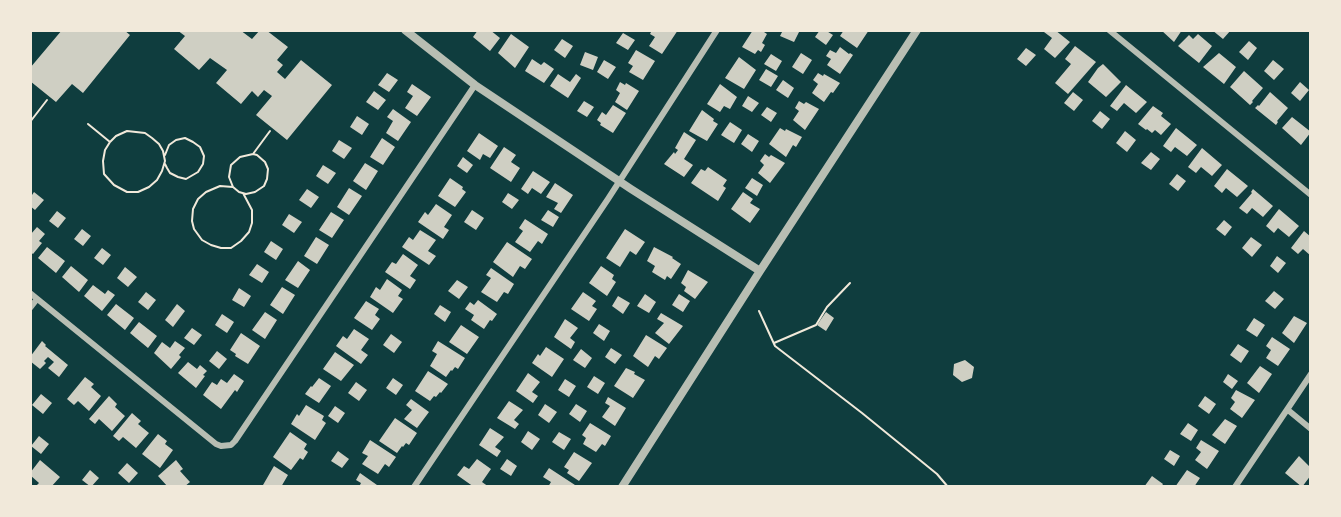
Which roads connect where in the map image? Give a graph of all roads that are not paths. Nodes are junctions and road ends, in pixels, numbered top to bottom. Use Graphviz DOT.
graph roads {
  1 [pos="405,30"];
  2 [pos="717,30"];
  3 [pos="916,30"];
  4 [pos="1109,30"];
  5 [pos="475,85"];
  6 [pos="619,181"];
  7 [pos="1311,195"];
  8 [pos="760,271"];
  9 [pos="30,293"];
  10 [pos="37,299"];
  11 [pos="30,308"];
  12 [pos="1311,374"];
  13 [pos="1288,410"];
  14 [pos="1311,429"];
  15 [pos="414,487"];
  16 [pos="622,487"];
  17 [pos="1235,487"];
  1 -- 5 [label="street"];
  2 -- 6 [label="street"];
  3 -- 8 [label="street"];
  4 -- 7 [label="street"];
  5 -- 6 [label="street"];
  5 -- 10 [label="street"];
  6 -- 8 [label="street"];
  6 -- 15 [label="street"];
  8 -- 16 [label="street"];
  9 -- 10 [label="street"];
  10 -- 11 [label="street"];
  12 -- 13 [label="street"];
  13 -- 14 [label="street"];
  13 -- 17 [label="street"];
}
